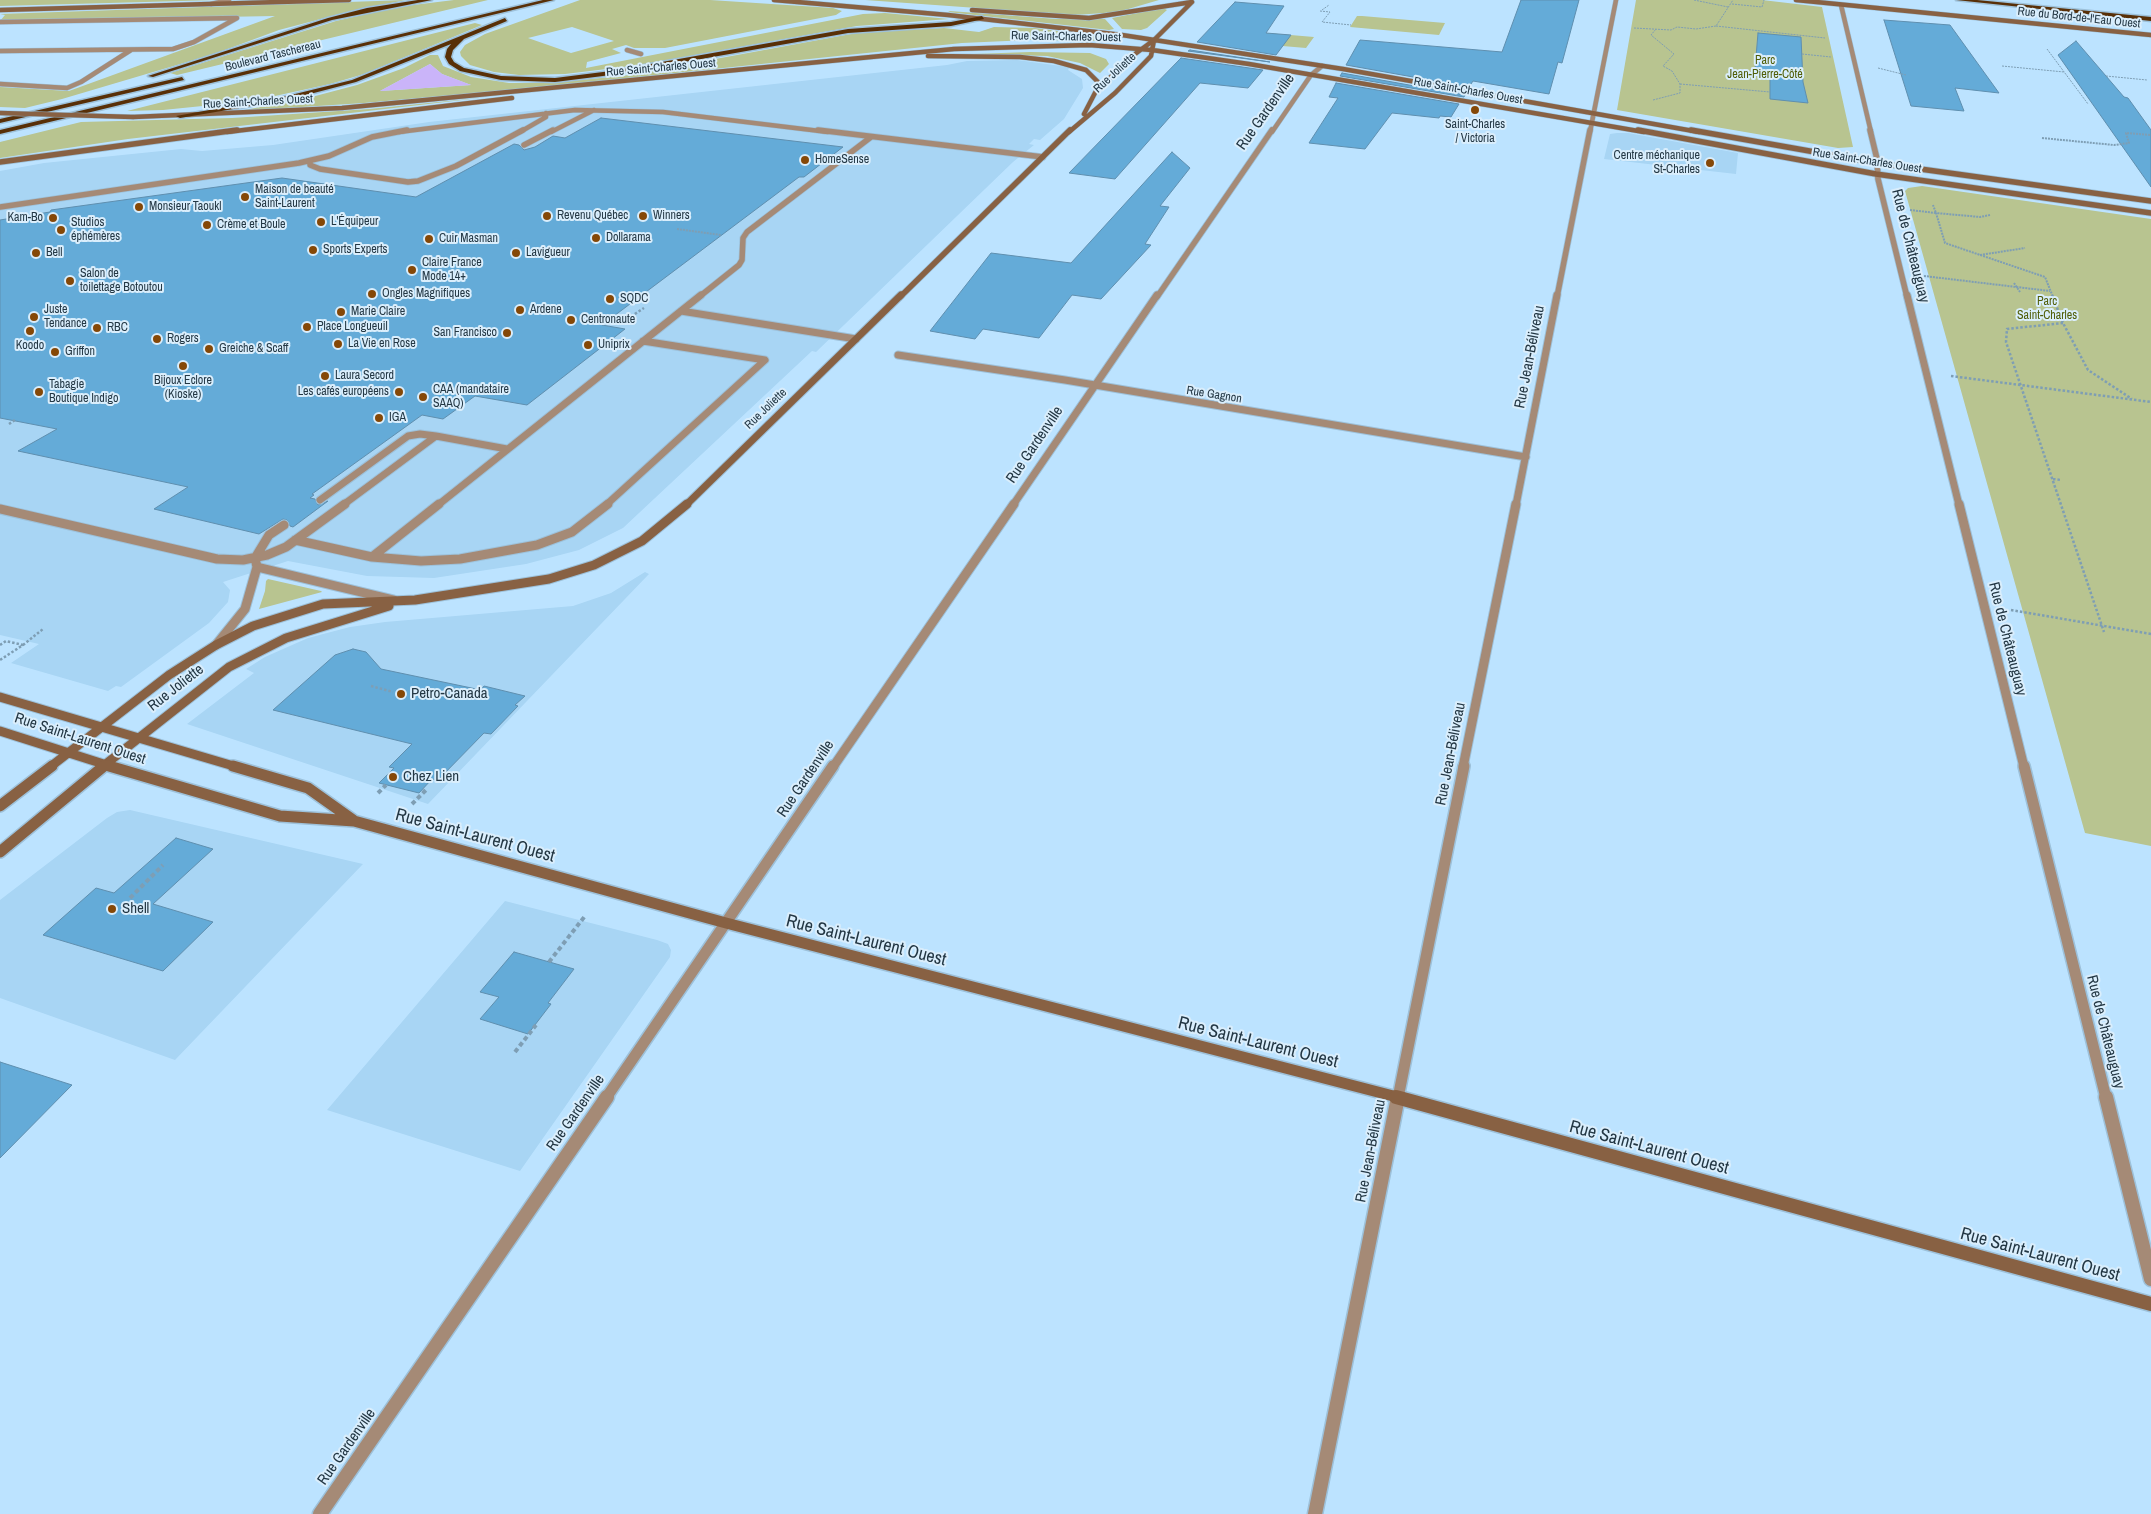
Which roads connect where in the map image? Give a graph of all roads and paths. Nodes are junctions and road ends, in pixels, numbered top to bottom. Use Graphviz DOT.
graph roads {
  1 [pos="229,0"];
  2 [pos="256,0"];
  3 [pos="349,0"];
  4 [pos="428,0"];
  5 [pos="551,0"];
  6 [pos="558,0"];
  7 [pos="774,0"];
  8 [pos="1616,0"];
  9 [pos="1694,0"];
  10 [pos="1733,0"];
  11 [pos="1764,0"];
  12 [pos="1796,0"];
  13 [pos="1959,0"];
  14 [pos="1193,1"];
  15 [pos="272,3"];
  16 [pos="207,4"];
  17 [pos="1732,4"];
  18 [pos="1841,4"];
  19 [pos="1329,5"];
  20 [pos="866,7"];
  21 [pos="1729,7"];
  22 [pos="941,8"];
  23 [pos="0,10"];
  24 [pos="968,10"];
  25 [pos="982,18"];
  26 [pos="2151,19"];
  27 [pos="0,22"];
  28 [pos="1351,25"];
  29 [pos="1716,26"];
  30 [pos="1611,27"];
  31 [pos="1656,29"];
  32 [pos="463,36"];
  33 [pos="2151,36"];
  34 [pos="1154,40"];
  35 [pos="1851,42"];
  36 [pos="131,49"];
  37 [pos="1142,49"];
  38 [pos="2047,49"];
  39 [pos="627,50"];
  40 [pos="1152,50"];
  41 [pos="0,51"];
  42 [pos="642,54"];
  43 [pos="902,54"];
  44 [pos="1322,66"];
  45 [pos="2002,66"];
  46 [pos="2064,72"];
  47 [pos="1312,74"];
  48 [pos="191,76"];
  49 [pos="2106,76"];
  50 [pos="146,78"];
  51 [pos="669,78"];
  52 [pos="2147,80"];
  53 [pos="128,83"];
  54 [pos="0,84"];
  55 [pos="1680,84"];
  56 [pos="1101,85"];
  57 [pos="1770,92"];
  58 [pos="1651,101"];
  59 [pos="80,103"];
  60 [pos="2088,104"];
  61 [pos="594,110"];
  62 [pos="0,113"];
  63 [pos="546,113"];
  64 [pos="180,116"];
  65 [pos="1594,117"];
  66 [pos="1083,118"];
  67 [pos="0,121"];
  68 [pos="0,134"];
  69 [pos="2151,135"];
  70 [pos="871,137"];
  71 [pos="2042,138"];
  72 [pos="524,146"];
  73 [pos="1043,157"];
  74 [pos="310,161"];
  75 [pos="0,162"];
  76 [pos="1877,163"];
  77 [pos="1876,174"];
  78 [pos="2151,201"];
  79 [pos="1932,204"];
  80 [pos="0,207"];
  81 [pos="1885,208"];
  82 [pos="1936,213"];
  83 [pos="2151,213"];
  84 [pos="677,229"];
  85 [pos="728,236"];
  86 [pos="2025,248"];
  87 [pos="1979,255"];
  88 [pos="1901,273"];
  89 [pos="2014,283"];
  90 [pos="2017,287"];
  91 [pos="2050,290"];
  92 [pos="2020,292"];
  93 [pos="681,311"];
  94 [pos="2063,323"];
  95 [pos="856,339"];
  96 [pos="644,341"];
  97 [pos="898,355"];
  98 [pos="1926,374"];
  99 [pos="2022,384"];
  100 [pos="1096,385"];
  101 [pos="2132,399"];
  102 [pos="2151,402"];
  103 [pos="15,420"];
  104 [pos="9,424"];
  105 [pos="436,436"];
  106 [pos="507,449"];
  107 [pos="1526,457"];
  108 [pos="2053,479"];
  109 [pos="2061,480"];
  110 [pos="320,500"];
  111 [pos="0,509"];
  112 [pos="284,525"];
  113 [pos="295,540"];
  114 [pos="372,557"];
  115 [pos="256,563"];
  116 [pos="402,602"];
  117 [pos="1984,606"];
  118 [pos="2102,626"];
  119 [pos="43,629"];
  120 [pos="2104,632"];
  121 [pos="2151,634"];
  122 [pos="0,645"];
  123 [pos="23,645"];
  124 [pos="216,645"];
  125 [pos="0,660"];
  126 [pos="371,686"];
  127 [pos="393,692"];
  128 [pos="0,697"];
  129 [pos="101,727"];
  130 [pos="0,731"];
  131 [pos="137,738"];
  132 [pos="69,752"];
  133 [pos="106,764"];
  134 [pos="386,785"];
  135 [pos="423,789"];
  136 [pos="378,793"];
  137 [pos="412,804"];
  138 [pos="0,806"];
  139 [pos="354,821"];
  140 [pos="0,852"];
  141 [pos="163,866"];
  142 [pos="130,898"];
  143 [pos="585,916"];
  144 [pos="726,923"];
  145 [pos="549,962"];
  146 [pos="536,1025"];
  147 [pos="515,1052"];
  148 [pos="1398,1097"];
  149 [pos="2151,1279"];
  150 [pos="2151,1304"];
  151 [pos="320,1514"];
  152 [pos="1315,1514"];
  1 -- 16 [label="street"];
  2 -- 15 [label="street"];
  3 -- 15 [label="street"];
  4 -- 50 [label="highway"];
  5 -- 68 [label="highway, Boulevard Taschereau"];
  6 -- 32 [label="highway"];
  7 -- 20 [label="street, Rue Saint-Charles Ouest"];
  8 -- 30 [label="street, Rue Jean-Béliveau"];
  9 -- 21 [label="path"];
  10 -- 17 [label="path"];
  11 -- 17 [label="path"];
  12 -- 18 [label="street, Rue du Bord-de-l'Eau Ouest"];
  13 -- 26 [label="highway"];
  14 -- 24 [label="street"];
  14 -- 34 [label="street, Rue Joliette"];
  15 -- 16 [label="street"];
  16 -- 23 [label="street"];
  17 -- 21 [label="path"];
  18 -- 33 [label="street, Rue du Bord-de-l'Eau Ouest"];
  18 -- 35 [label="street, Rue de Châteauguay"];
  19 -- 28 [label="path"];
  20 -- 22 [label="street"];
  20 -- 25 [label="street, Rue Saint-Charles Ouest"];
  21 -- 29 [label="path"];
  25 -- 32 [label="highway"];
  25 -- 34 [label="street, Rue Saint-Charles Ouest"];
  27 -- 36 [label="street"];
  29 -- 31 [label="path"];
  29 -- 35 [label="path"];
  30 -- 31 [label="path"];
  30 -- 65 [label="street, Rue Jean-Béliveau"];
  31 -- 55 [label="path"];
  32 -- 64 [label="highway"];
  34 -- 37 [label="street, Rue Joliette"];
  34 -- 40 [label="street, Rue Joliette"];
  34 -- 44 [label="street, Rue Saint-Charles Ouest"];
  35 -- 76 [label="street, Rue de Châteauguay"];
  36 -- 41 [label="street"];
  36 -- 54 [label="street"];
  37 -- 40 [label="street, Rue Saint-Charles Ouest"];
  37 -- 43 [label="street, Rue Saint-Charles Ouest"];
  37 -- 56 [label="street, Rue Joliette"];
  38 -- 46 [label="path"];
  39 -- 42 [label="street"];
  40 -- 47 [label="street, Rue Saint-Charles Ouest"];
  40 -- 66 [label="street, Rue Joliette"];
  43 -- 51 [label="street, Rue Saint-Charles Ouest"];
  43 -- 56 [label="street"];
  44 -- 47 [label="street, Rue Gardenville"];
  44 -- 65 [label="street, Rue Saint-Charles Ouest"];
  45 -- 46 [label="path"];
  46 -- 60 [label="path"];
  47 -- 65 [label="street, Rue Saint-Charles Ouest"];
  47 -- 100 [label="street, Rue Gardenville"];
  48 -- 59 [label="highway"];
  49 -- 52 [label="path"];
  51 -- 64 [label="street, Rue Saint-Charles Ouest"];
  51 -- 75 [label="street"];
  53 -- 59 [label="highway"];
  55 -- 57 [label="path"];
  55 -- 58 [label="path"];
  56 -- 66 [label="street, Rue Joliette"];
  59 -- 67 [label="highway"];
  61 -- 63 [label="street"];
  61 -- 70 [label="street"];
  61 -- 72 [label="street"];
  62 -- 64 [label="street, Rue Saint-Charles Ouest, bridge"];
  63 -- 74 [label="street"];
  63 -- 74 [label="street"];
  65 -- 76 [label="street, Rue Saint-Charles Ouest"];
  65 -- 77 [label="street, Rue Saint-Charles Ouest"];
  65 -- 107 [label="street, Rue Jean-Béliveau"];
  66 -- 73 [label="street, Rue Joliette"];
  69 -- 71 [label="path"];
  70 -- 73 [label="street"];
  70 -- 93 [label="street"];
  73 -- 95 [label="street, Rue Joliette"];
  74 -- 80 [label="street"];
  76 -- 77 [label="street, Rue de Châteauguay"];
  76 -- 78 [label="street, Rue Saint-Charles Ouest"];
  77 -- 81 [label="street, Rue de Châteauguay"];
  77 -- 83 [label="street, Rue Saint-Charles Ouest"];
  79 -- 82 [label="path"];
  81 -- 82 [label="path"];
  81 -- 88 [label="street, Rue de Châteauguay"];
  82 -- 87 [label="path"];
  84 -- 85 [label="path"];
  86 -- 87 [label="path"];
  87 -- 91 [label="path"];
  88 -- 90 [label="path"];
  88 -- 98 [label="street, Rue de Châteauguay"];
  89 -- 90 [label="path"];
  90 -- 91 [label="path"];
  90 -- 92 [label="path"];
  91 -- 94 [label="path"];
  93 -- 95 [label="street"];
  93 -- 96 [label="street"];
  94 -- 99 [label="path"];
  94 -- 101 [label="path"];
  95 -- 116 [label="street, Rue Joliette"];
  96 -- 106 [label="street"];
  96 -- 114 [label="street"];
  97 -- 100 [label="street, Rue Gagnon"];
  98 -- 99 [label="path"];
  98 -- 117 [label="street, Rue de Châteauguay"];
  99 -- 101 [label="path"];
  99 -- 108 [label="path"];
  100 -- 107 [label="street, Rue Gagnon"];
  100 -- 144 [label="street, Rue Gardenville"];
  101 -- 102 [label="path"];
  103 -- 104 [label="path"];
  105 -- 106 [label="street"];
  105 -- 110 [label="street"];
  105 -- 113 [label="street"];
  106 -- 114 [label="street"];
  107 -- 148 [label="street, Rue Jean-Béliveau"];
  108 -- 109 [label="path"];
  108 -- 118 [label="path"];
  111 -- 115 [label="street"];
  112 -- 115 [label="street"];
  113 -- 114 [label="street"];
  113 -- 115 [label="street"];
  115 -- 116 [label="street"];
  115 -- 124 [label="street"];
  116 -- 124 [label="street, Rue Joliette"];
  116 -- 131 [label="street, Rue Joliette"];
  117 -- 118 [label="path"];
  117 -- 149 [label="street, Rue de Châteauguay"];
  118 -- 120 [label="path"];
  118 -- 121 [label="path"];
  119 -- 123 [label="path"];
  122 -- 123 [label="path"];
  123 -- 125 [label="path"];
  124 -- 129 [label="street, Rue Joliette"];
  126 -- 127 [label="path"];
  128 -- 129 [label="street, Rue Saint-Laurent Ouest"];
  129 -- 131 [label="street, Rue Saint-Laurent Ouest"];
  129 -- 132 [label="street, Rue Joliette"];
  130 -- 132 [label="street, Rue Saint-Laurent Ouest"];
  131 -- 133 [label="street, Rue Joliette"];
  131 -- 139 [label="street, Rue Saint-Laurent Ouest"];
  132 -- 133 [label="street, Rue Saint-Laurent Ouest"];
  132 -- 138 [label="street, Rue Joliette"];
  133 -- 139 [label="street, Rue Saint-Laurent Ouest"];
  133 -- 140 [label="street, Rue Joliette"];
  134 -- 136 [label="path"];
  135 -- 137 [label="path"];
  139 -- 144 [label="street, Rue Saint-Laurent Ouest"];
  141 -- 142 [label="path"];
  143 -- 145 [label="path"];
  144 -- 148 [label="street, Rue Saint-Laurent Ouest"];
  144 -- 151 [label="street, Rue Gardenville"];
  146 -- 147 [label="path"];
  148 -- 150 [label="street, Rue Saint-Laurent Ouest"];
  148 -- 152 [label="street, Rue Jean-Béliveau"];
}
